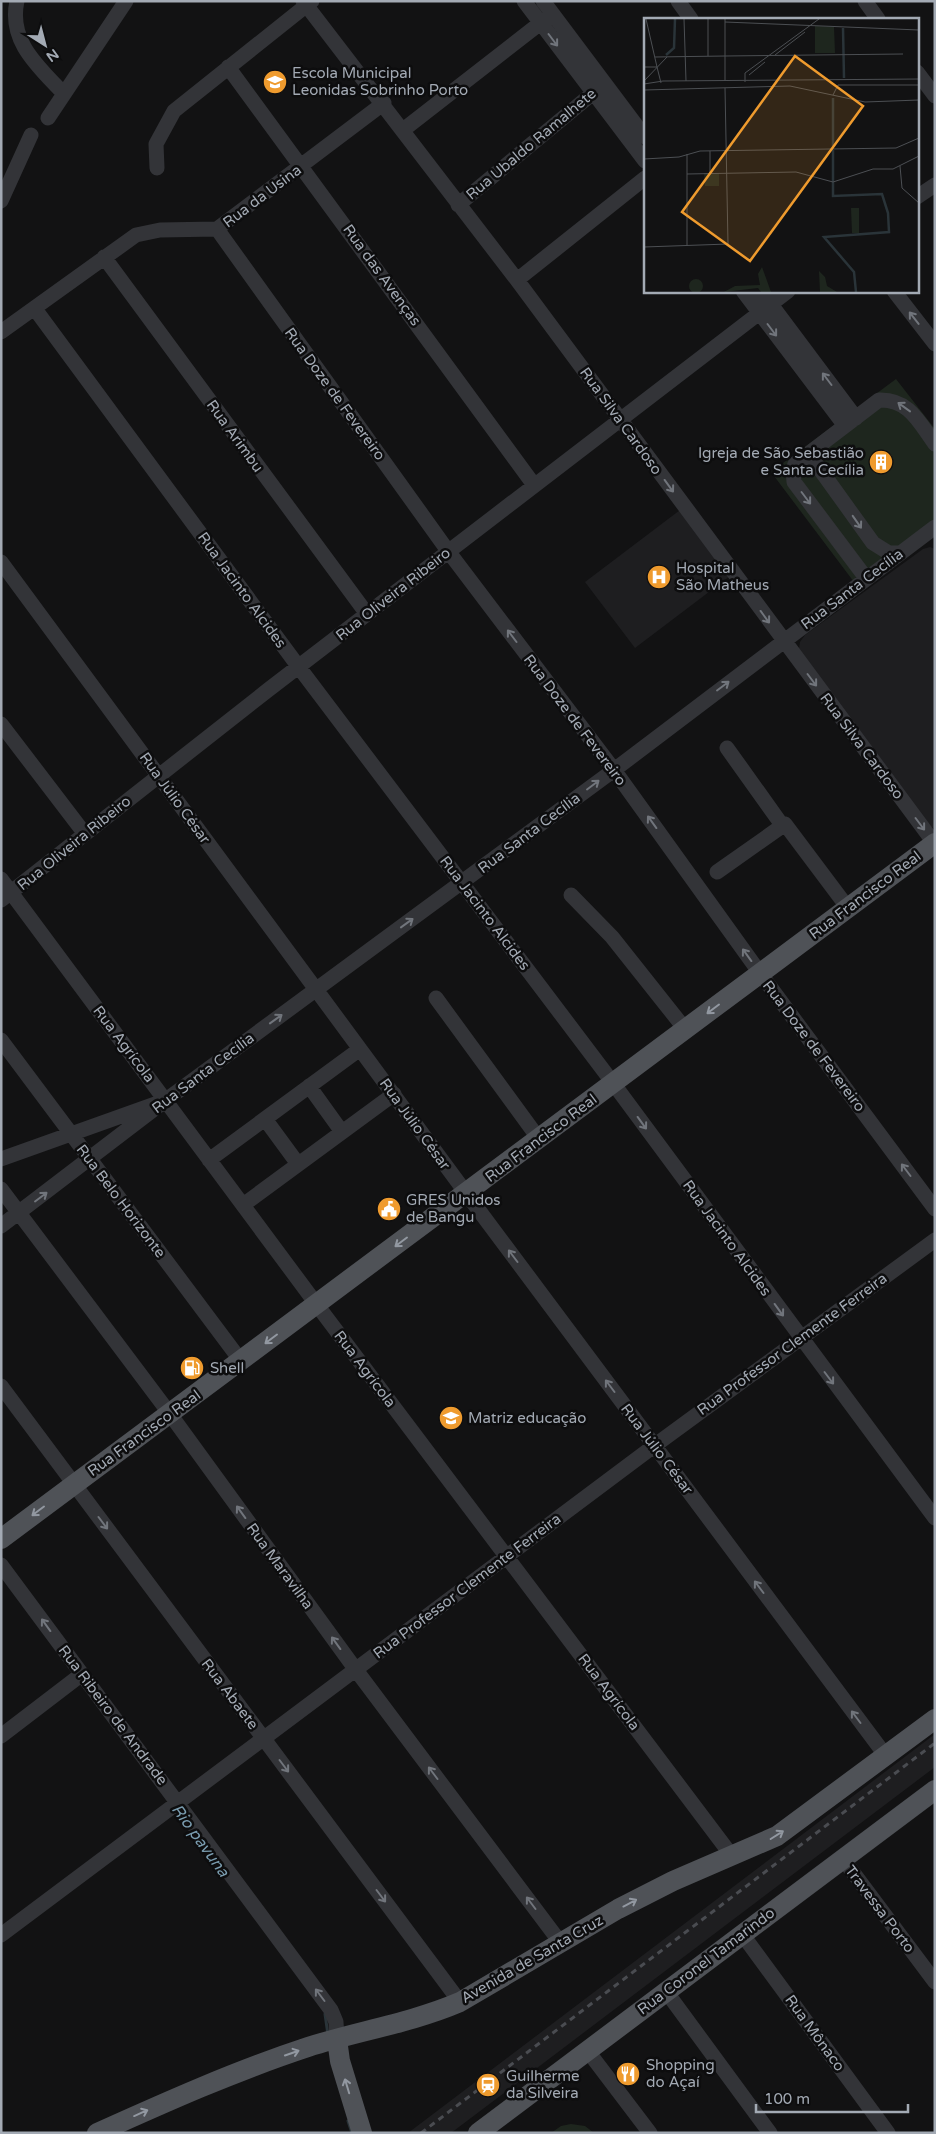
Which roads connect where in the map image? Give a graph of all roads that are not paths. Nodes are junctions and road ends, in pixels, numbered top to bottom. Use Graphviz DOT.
graph roads {
  1 [pos="17,1"];
  2 [pos="126,1"];
  3 [pos="524,1"];
  4 [pos="543,1"];
  5 [pos="678,1"];
  6 [pos="865,1"];
  7 [pos="307,3"];
  8 [pos="546,18"];
  9 [pos="690,18"];
  10 [pos="877,18"];
  11 [pos="228,67"];
  12 [pos="918,73"];
  13 [pos="598,88"];
  14 [pos="64,94"];
  15 [pos="935,96"];
  16 [pos="384,103"];
  17 [pos="48,118"];
  18 [pos="403,130"];
  19 [pos="31,135"];
  20 [pos="644,136"];
  21 [pos="644,159"];
  22 [pos="302,166"];
  23 [pos="157,168"];
  24 [pos="644,179"];
  25 [pos="935,185"];
  26 [pos="918,196"];
  27 [pos="1,201"];
  28 [pos="458,205"];
  29 [pos="217,229"];
  30 [pos="104,257"];
  31 [pos="517,280"];
  32 [pos="744,292"];
  33 [pos="761,292"];
  34 [pos="787,292"];
  35 [pos="895,292"];
  36 [pos="765,308"];
  37 [pos="35,309"];
  38 [pos="1,332"];
  39 [pos="935,344"];
  40 [pos="619,418"];
  41 [pos="850,422"];
  42 [pos="935,444"];
  43 [pos="809,454"];
  44 [pos="534,484"];
  45 [pos="933,532"];
  46 [pos="448,551"];
  47 [pos="901,553"];
  48 [pos="1,562"];
  49 [pos="866,578"];
  50 [pos="367,614"];
  51 [pos="783,641"];
  52 [pos="298,666"];
  53 [pos="1,724"];
  54 [pos="727,748"];
  55 [pos="614,770"];
  56 [pos="158,775"];
  57 [pos="782,825"];
  58 [pos="85,834"];
  59 [pos="935,843"];
  60 [pos="717,872"];
  61 [pos="1,880"];
  62 [pos="462,882"];
  63 [pos="571,895"];
  64 [pos="6,896"];
  65 [pos="848,908"];
  66 [pos="760,974"];
  67 [pos="316,990"];
  68 [pos="436,998"];
  69 [pos="686,1029"];
  70 [pos="1,1040"];
  71 [pos="360,1049"];
  72 [pos="613,1083"];
  73 [pos="309,1086"];
  74 [pos="394,1094"];
  75 [pos="166,1100"];
  76 [pos="264,1119"];
  77 [pos="342,1132"];
  78 [pos="70,1133"];
  79 [pos="539,1139"];
  80 [pos="1,1159"];
  81 [pos="90,1160"];
  82 [pos="210,1160"];
  83 [pos="298,1164"];
  84 [pos="1,1189"];
  85 [pos="466,1193"];
  86 [pos="243,1205"];
  87 [pos="935,1209"];
  88 [pos="18,1213"];
  89 [pos="1,1226"];
  90 [pos="935,1240"];
  91 [pos="316,1305"];
  92 [pos="800,1339"];
  93 [pos="241,1361"];
  94 [pos="1,1386"];
  95 [pos="170,1414"];
  96 [pos="654,1446"];
  97 [pos="74,1484"];
  98 [pos="935,1518"];
  99 [pos="1,1539"];
  100 [pos="507,1557"];
  101 [pos="1,1565"];
  102 [pos="356,1670"];
  103 [pos="80,1676"];
  104 [pos="935,1719"];
  105 [pos="1,1736"];
  106 [pos="263,1739"];
  107 [pos="886,1756"];
  108 [pos="934,1793"];
  109 [pos="174,1804"];
  110 [pos="732,1856"];
  111 [pos="843,1859"];
  112 [pos="742,1934"];
  113 [pos="1,1935"];
  114 [pos="560,1942"];
  115 [pos="935,1982"];
  116 [pos="665,1990"];
  117 [pos="460,2002"];
  118 [pos="337,2039"];
  119 [pos="587,2050"];
  120 [pos="96,2133"];
  121 [pos="362,2133"];
  122 [pos="478,2133"];
  123 [pos="650,2133"];
  124 [pos="770,2133"];
  125 [pos="888,2133"];
  1 -- 14 [label="street"];
  2 -- 14 [label="street"];
  3 -- 8 [label="street"];
  4 -- 8 [label="street"];
  5 -- 9 [label="street"];
  6 -- 10 [label="street"];
  7 -- 11 [label="street"];
  7 -- 16 [label="street, Rua Silva Cardoso"];
  8 -- 13 [label="street"];
  8 -- 18 [label="street"];
  11 -- 22 [label="street, Rua das Avenças"];
  11 -- 23 [label="street"];
  12 -- 15 [label="street"];
  13 -- 20 [label="street"];
  13 -- 21 [label="street"];
  13 -- 28 [label="street, Rua Ubaldo Ramalhete"];
  14 -- 17 [label="street"];
  16 -- 18 [label="street, Rua Silva Cardoso"];
  16 -- 22 [label="street, Rua da Usina"];
  18 -- 28 [label="street, Rua Silva Cardoso"];
  19 -- 27 [label="street"];
  22 -- 29 [label="street, Rua da Usina"];
  22 -- 44 [label="street, Rua das Avenças"];
  24 -- 31 [label="street"];
  25 -- 26 [label="street"];
  28 -- 31 [label="street, Rua Silva Cardoso"];
  29 -- 30 [label="street, Rua da Usina"];
  29 -- 46 [label="street, Rua Doze de Fevereiro"];
  30 -- 37 [label="street, Rua da Usina"];
  30 -- 50 [label="street, Rua Arimbu"];
  31 -- 40 [label="street, Rua Silva Cardoso"];
  32 -- 36 [label="street"];
  33 -- 36 [label="street"];
  34 -- 36 [label="street, Rua Oliveira Ribeiro"];
  39 -- 35 [label="street, one-way"];
  36 -- 40 [label="street, Rua Oliveira Ribeiro"];
  36 -- 41 [label="street"];
  37 -- 38 [label="street, Rua da Usina"];
  37 -- 52 [label="street, Rua Jacinto Alcides"];
  40 -- 44 [label="street, Rua Oliveira Ribeiro"];
  40 -- 51 [label="street, Rua Silva Cardoso, one-way"];
  42 -- 41 [label="street, one-way"];
  41 -- 43 [label="street"];
  43 -- 47 [label="street, one-way"];
  43 -- 49 [label="street, one-way"];
  44 -- 46 [label="street, Rua Oliveira Ribeiro"];
  45 -- 47 [label="street, Rua Santa Cecília"];
  46 -- 50 [label="street, Rua Oliveira Ribeiro"];
  55 -- 46 [label="street, Rua Doze de Fevereiro, one-way"];
  47 -- 49 [label="street, Rua Santa Cecília"];
  48 -- 56 [label="street, Rua Júlio César"];
  49 -- 51 [label="street, Rua Santa Cecília"];
  50 -- 52 [label="street, Rua Oliveira Ribeiro"];
  55 -- 51 [label="street, Rua Santa Cecília, one-way"];
  51 -- 59 [label="street, Rua Silva Cardoso, one-way"];
  52 -- 56 [label="street, Rua Oliveira Ribeiro"];
  52 -- 62 [label="street, Rua Jacinto Alcides"];
  53 -- 58 [label="street"];
  54 -- 57 [label="street"];
  62 -- 55 [label="street, Rua Santa Cecília, one-way"];
  66 -- 55 [label="street, Rua Doze de Fevereiro, one-way"];
  56 -- 58 [label="street, Rua Oliveira Ribeiro"];
  56 -- 67 [label="street, Rua Júlio César"];
  57 -- 60 [label="street"];
  57 -- 65 [label="street"];
  58 -- 64 [label="street, Rua Oliveira Ribeiro"];
  59 -- 65 [label="main road, Rua Francisco Real"];
  61 -- 64 [label="street, Rua Agrícola"];
  67 -- 62 [label="street, Rua Santa Cecília, one-way"];
  62 -- 72 [label="street, Rua Jacinto Alcides"];
  63 -- 69 [label="street"];
  64 -- 75 [label="street, Rua Agrícola"];
  65 -- 66 [label="main road, Rua Francisco Real"];
  66 -- 69 [label="main road, Rua Francisco Real, one-way"];
  87 -- 66 [label="street, Rua Doze de Fevereiro, one-way"];
  67 -- 71 [label="street, Rua Júlio César"];
  75 -- 67 [label="street, Rua Santa Cecília, one-way"];
  68 -- 79 [label="street"];
  69 -- 72 [label="main road, Rua Francisco Real"];
  70 -- 78 [label="street, Rua Belo Horizonte"];
  71 -- 73 [label="street"];
  71 -- 74 [label="street, Rua Júlio César"];
  72 -- 79 [label="main road, Rua Francisco Real"];
  72 -- 92 [label="street, Rua Jacinto Alcides, one-way"];
  73 -- 76 [label="street"];
  73 -- 77 [label="street"];
  74 -- 77 [label="street"];
  74 -- 85 [label="street, Rua Júlio César"];
  75 -- 78 [label="street"];
  75 -- 81 [label="street, Rua Santa Cecília"];
  75 -- 82 [label="street, Rua Agrícola"];
  76 -- 82 [label="street"];
  76 -- 83 [label="street"];
  77 -- 83 [label="street"];
  78 -- 80 [label="street"];
  78 -- 81 [label="street, Rua Belo Horizonte"];
  79 -- 85 [label="main road, Rua Francisco Real"];
  88 -- 81 [label="street, Rua Santa Cecília, one-way"];
  81 -- 93 [label="street, Rua Belo Horizonte"];
  82 -- 86 [label="street, Rua Agrícola"];
  83 -- 86 [label="street"];
  84 -- 88 [label="street, Rua Maravilha"];
  85 -- 91 [label="main road, Rua Francisco Real, one-way"];
  96 -- 85 [label="street, Rua Júlio César, one-way"];
  86 -- 91 [label="street, Rua Agrícola"];
  88 -- 89 [label="street, Rua Santa Cecília"];
  88 -- 95 [label="street, Rua Maravilha"];
  90 -- 92 [label="street, Rua Professor Clemente Ferreira"];
  91 -- 93 [label="main road, Rua Francisco Real, one-way"];
  91 -- 100 [label="street, Rua Agrícola"];
  92 -- 96 [label="street, Rua Professor Clemente Ferreira"];
  92 -- 98 [label="street, Rua Jacinto Alcides, one-way"];
  93 -- 95 [label="main road, Rua Francisco Real"];
  94 -- 97 [label="street, Rua Abaete"];
  95 -- 97 [label="main road, Rua Francisco Real"];
  102 -- 95 [label="street, Rua Maravilha, one-way"];
  96 -- 100 [label="street, Rua Professor Clemente Ferreira"];
  107 -- 96 [label="street, Rua Júlio César, one-way"];
  97 -- 99 [label="main road, Rua Francisco Real, one-way"];
  97 -- 106 [label="street, Rua Abaete, one-way"];
  100 -- 102 [label="street, Rua Professor Clemente Ferreira"];
  100 -- 110 [label="street, Rua Agrícola"];
  103 -- 101 [label="street, Rua Ribeiro de Andrade, one-way"];
  102 -- 106 [label="street, Rua Professor Clemente Ferreira"];
  114 -- 102 [label="street, Rua Maravilha, one-way"];
  103 -- 105 [label="street"];
  103 -- 109 [label="street, Rua Ribeiro de Andrade"];
  104 -- 107 [label="main road, Avenida de Santa Cruz"];
  106 -- 109 [label="street, Rua Professor Clemente Ferreira"];
  106 -- 117 [label="street, Rua Abaete, one-way"];
  110 -- 107 [label="main road, Avenida de Santa Cruz, one-way"];
  108 -- 111 [label="main road, Rua Coronel Tamarindo"];
  109 -- 113 [label="street, Rua Professor Clemente Ferreira"];
  118 -- 109 [label="street, Rua Ribeiro de Andrade, one-way"];
  114 -- 110 [label="main road, Avenida de Santa Cruz, one-way"];
  111 -- 112 [label="main road, Rua Coronel Tamarindo"];
  111 -- 115 [label="street, Travessa Porto"];
  112 -- 116 [label="main road, Rua Coronel Tamarindo"];
  112 -- 125 [label="street, Rua Mônaco"];
  114 -- 117 [label="main road, Avenida de Santa Cruz"];
  116 -- 119 [label="main road, Rua Coronel Tamarindo"];
  116 -- 124 [label="street"];
  117 -- 118 [label="main road, Avenida de Santa Cruz"];
  120 -- 118 [label="main road, Avenida de Santa Cruz, one-way"];
  121 -- 118 [label="main road, one-way"];
  119 -- 122 [label="main road, Rua Coronel Tamarindo"];
  119 -- 123 [label="street"];
}
